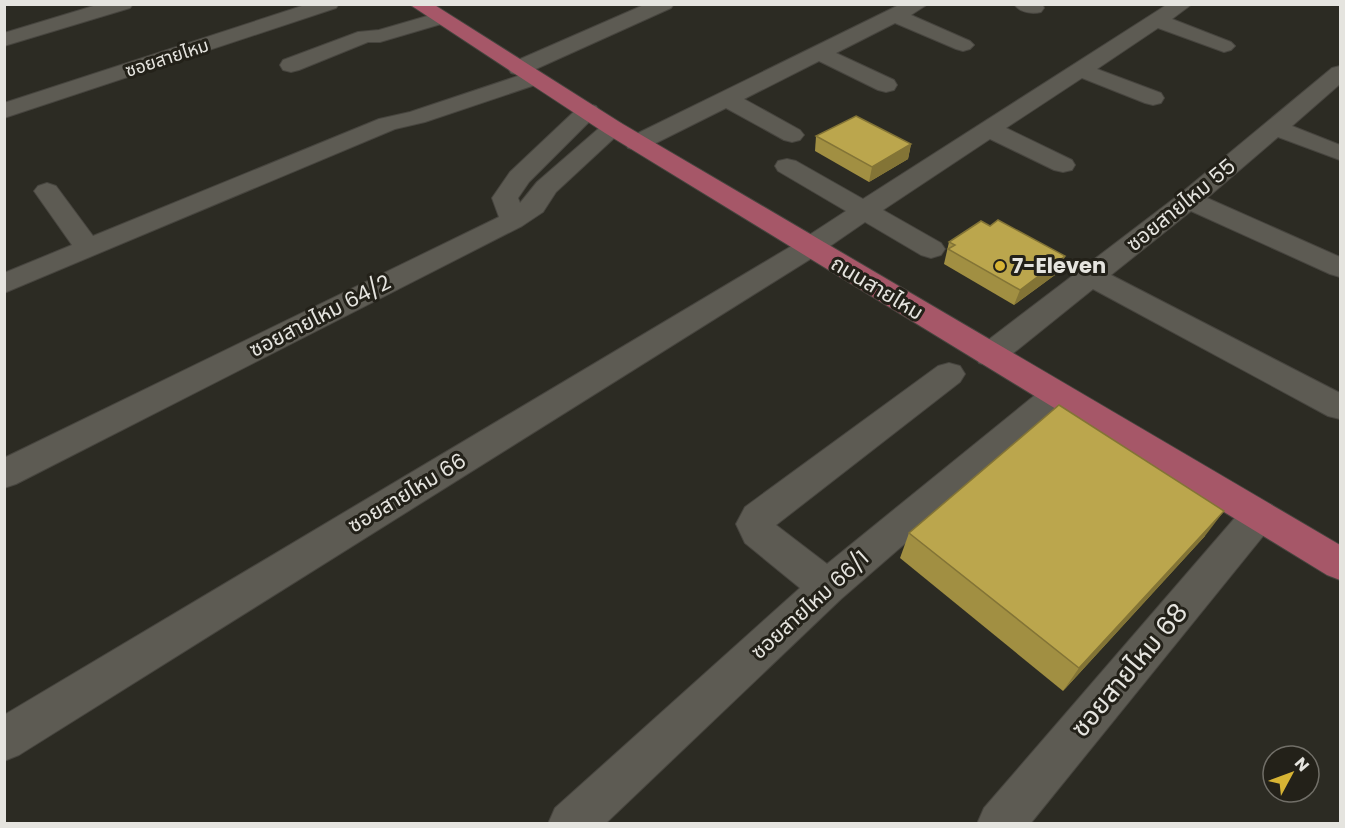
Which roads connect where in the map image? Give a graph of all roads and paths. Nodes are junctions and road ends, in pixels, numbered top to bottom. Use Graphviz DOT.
graph roads {
  1 [pos="123,4"];
  2 [pos="329,4"];
  3 [pos="664,4"];
  4 [pos="918,4"];
  5 [pos="1182,4"];
  6 [pos="429,10"];
  7 [pos="895,16"];
  8 [pos="1155,20"];
  9 [pos="4,40"];
  10 [pos="963,45"];
  11 [pos="1224,46"];
  12 [pos="819,53"];
  13 [pos="291,65"];
  14 [pos="506,70"];
  15 [pos="1081,70"];
  16 [pos="1341,73"];
  17 [pos="886,85"];
  18 [pos="1153,98"];
  19 [pos="727,99"];
  20 [pos="4,111"];
  21 [pos="588,111"];
  22 [pos="387,124"];
  23 [pos="1276,128"];
  24 [pos="989,129"];
  25 [pos="792,135"];
  26 [pos="625,136"];
  27 [pos="1341,153"];
  28 [pos="1063,165"];
  29 [pos="787,166"];
  30 [pos="47,191"];
  31 [pos="1188,200"];
  32 [pos="865,210"];
  33 [pos="513,220"];
  34 [pos="87,247"];
  35 [pos="810,248"];
  36 [pos="931,249"];
  37 [pos="1341,268"];
  38 [pos="1092,277"];
  39 [pos="4,284"];
  40 [pos="990,355"];
  41 [pos="949,374"];
  42 [pos="1056,395"];
  43 [pos="1341,407"];
  44 [pos="4,474"];
  45 [pos="1259,515"];
  46 [pos="1341,564"];
  47 [pos="827,587"];
  48 [pos="4,740"];
  49 [pos="571,824"];
  50 [pos="1000,824"];
  1 -- 9 [label="street"];
  2 -- 20 [label="street, ซอยสายไหม"];
  3 -- 14 [label="street"];
  4 -- 7 [label="street, ซอยสายไหม 64/2"];
  5 -- 8 [label="street, ซอยสายไหม 66"];
  6 -- 13 [label="street"];
  6 -- 14 [label="main road, ถนนสายไหม"];
  7 -- 10 [label="street"];
  7 -- 12 [label="street, ซอยสายไหม 64/2"];
  8 -- 11 [label="street"];
  8 -- 15 [label="street, ซอยสายไหม 66"];
  12 -- 17 [label="street"];
  12 -- 19 [label="street, ซอยสายไหม 64/2"];
  14 -- 21 [label="main road, ถนนสายไหม"];
  14 -- 22 [label="street"];
  14 -- 22 [label="street"];
  15 -- 18 [label="street"];
  15 -- 24 [label="street, ซอยสายไหม 66"];
  16 -- 23 [label="street, ซอยสายไหม 55"];
  19 -- 25 [label="street"];
  19 -- 26 [label="street, ซอยสายไหม 64/2"];
  21 -- 26 [label="main road, ถนนสายไหม"];
  21 -- 33 [label="street"];
  22 -- 34 [label="street"];
  23 -- 27 [label="street"];
  23 -- 31 [label="street, ซอยสายไหม 55"];
  24 -- 28 [label="street"];
  24 -- 32 [label="street, ซอยสายไหม 66"];
  26 -- 33 [label="street, ซอยสายไหม 64/2"];
  26 -- 35 [label="main road, ถนนสายไหม"];
  29 -- 32 [label="street"];
  30 -- 34 [label="street"];
  31 -- 37 [label="street"];
  31 -- 38 [label="street, ซอยสายไหม 55"];
  32 -- 35 [label="street, ซอยสายไหม 66"];
  32 -- 36 [label="street"];
  33 -- 44 [label="street, ซอยสายไหม 64/2"];
  34 -- 39 [label="street"];
  35 -- 40 [label="main road, ถนนสายไหม"];
  35 -- 48 [label="street, ซอยสายไหม 66"];
  38 -- 40 [label="street, ซอยสายไหม 55"];
  38 -- 43 [label="street"];
  40 -- 42 [label="main road, ถนนสายไหม"];
  41 -- 47 [label="street"];
  42 -- 45 [label="main road, ถนนสายไหม"];
  42 -- 47 [label="street, ซอยสายไหม 66/1"];
  45 -- 46 [label="main road, ถนนสายไหม"];
  45 -- 50 [label="street, ซอยสายไหม 68"];
  47 -- 49 [label="street, ซอยสายไหม 66/1"];
}
